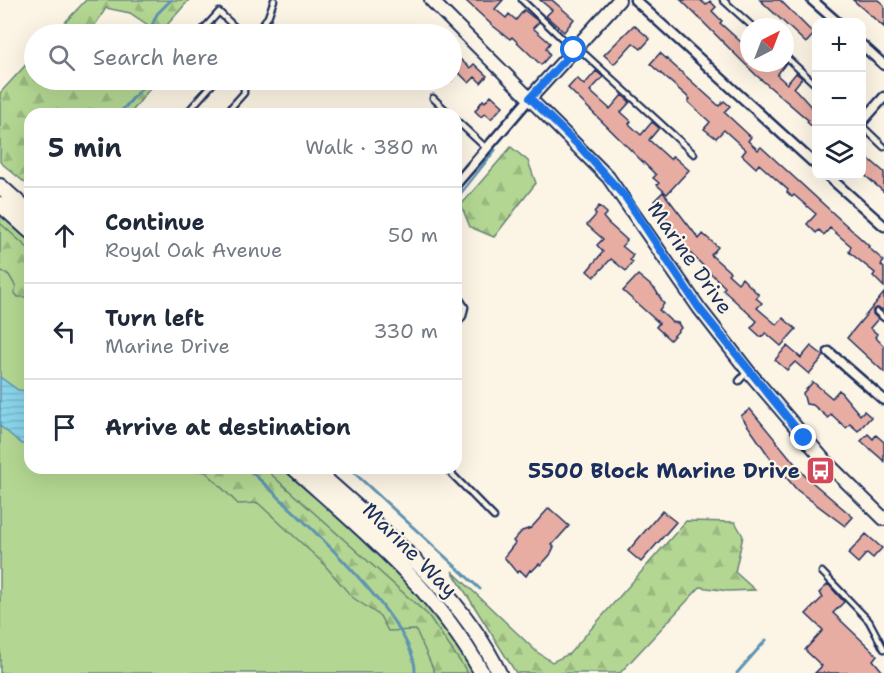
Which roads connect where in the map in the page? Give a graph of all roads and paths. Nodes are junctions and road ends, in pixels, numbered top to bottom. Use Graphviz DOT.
graph roads {
  1 [pos="274,0"];
  2 [pos="431,0"];
  3 [pos="522,0"];
  4 [pos="619,0"];
  5 [pos="635,0"];
  6 [pos="723,0"];
  7 [pos="812,0"];
  8 [pos="743,18"];
  9 [pos="832,18"];
  10 [pos="208,24"];
  11 [pos="232,24"];
  12 [pos="262,24"];
  13 [pos="455,24"];
  14 [pos="462,31"];
  15 [pos="576,49"];
  16 [pos="866,49"];
  17 [pos="794,64"];
  18 [pos="884,65"];
  19 [pos="812,81"];
  20 [pos="207,90"];
  21 [pos="244,90"];
  22 [pos="884,97"];
  23 [pos="433,98"];
  24 [pos="530,98"];
  25 [pos="191,108"];
  26 [pos="230,108"];
  27 [pos="444,108"];
  28 [pos="866,118"];
  29 [pos="462,126"];
  30 [pos="863,126"];
  31 [pos="884,147"];
  32 [pos="486,148"];
  33 [pos="694,154"];
  34 [pos="812,161"];
  35 [pos="462,177"];
  36 [pos="832,180"];
  37 [pos="0,186"];
  38 [pos="0,204"];
  39 [pos="24,208"];
  40 [pos="24,226"];
  41 [pos="884,226"];
  42 [pos="462,302"];
  43 [pos="877,312"];
  44 [pos="462,317"];
  45 [pos="884,318"];
  46 [pos="829,352"];
  47 [pos="748,371"];
  48 [pos="739,381"];
  49 [pos="884,400"];
  50 [pos="300,474"];
  51 [pos="319,474"];
  52 [pos="452,474"];
  53 [pos="494,517"];
  54 [pos="884,519"];
  55 [pos="822,572"];
  56 [pos="884,649"];
  57 [pos="482,673"];
  58 [pos="499,673"];
  1 -- 12 [label="lane"];
  2 -- 13 [label="street, Marine Drive"];
  3 -- 15 [label="lane"];
  4 -- 15 [label="street"];
  5 -- 34 [label="street"];
  6 -- 8 [label="lane"];
  7 -- 9 [label="street"];
  10 -- 11 [label="lane"];
  14 -- 24 [label="street, Marine Drive"];
  15 -- 24 [label="street"];
  15 -- 33 [label="lane"];
  16 -- 18 [label="street"];
  17 -- 19 [label="lane"];
  20 -- 25 [label="lane"];
  21 -- 26 [label="lane"];
  22 -- 28 [label="street"];
  23 -- 27 [label="lane"];
  24 -- 32 [label="street"];
  24 -- 47 [label="street, Marine Drive"];
  29 -- 32 [label="lane"];
  30 -- 31 [label="lane"];
  32 -- 35 [label="street"];
  36 -- 41 [label="street"];
  37 -- 39 [label="main road"];
  38 -- 40 [label="main road"];
  42 -- 44 [label="lane"];
  43 -- 45 [label="lane"];
  46 -- 49 [label="street"];
  47 -- 48 [label="lane"];
  47 -- 54 [label="street, Marine Drive"];
  50 -- 57 [label="main road, Marine Way"];
  51 -- 58 [label="main road, Marine Way"];
  52 -- 53 [label="lane"];
  55 -- 56 [label="lane"];
}
